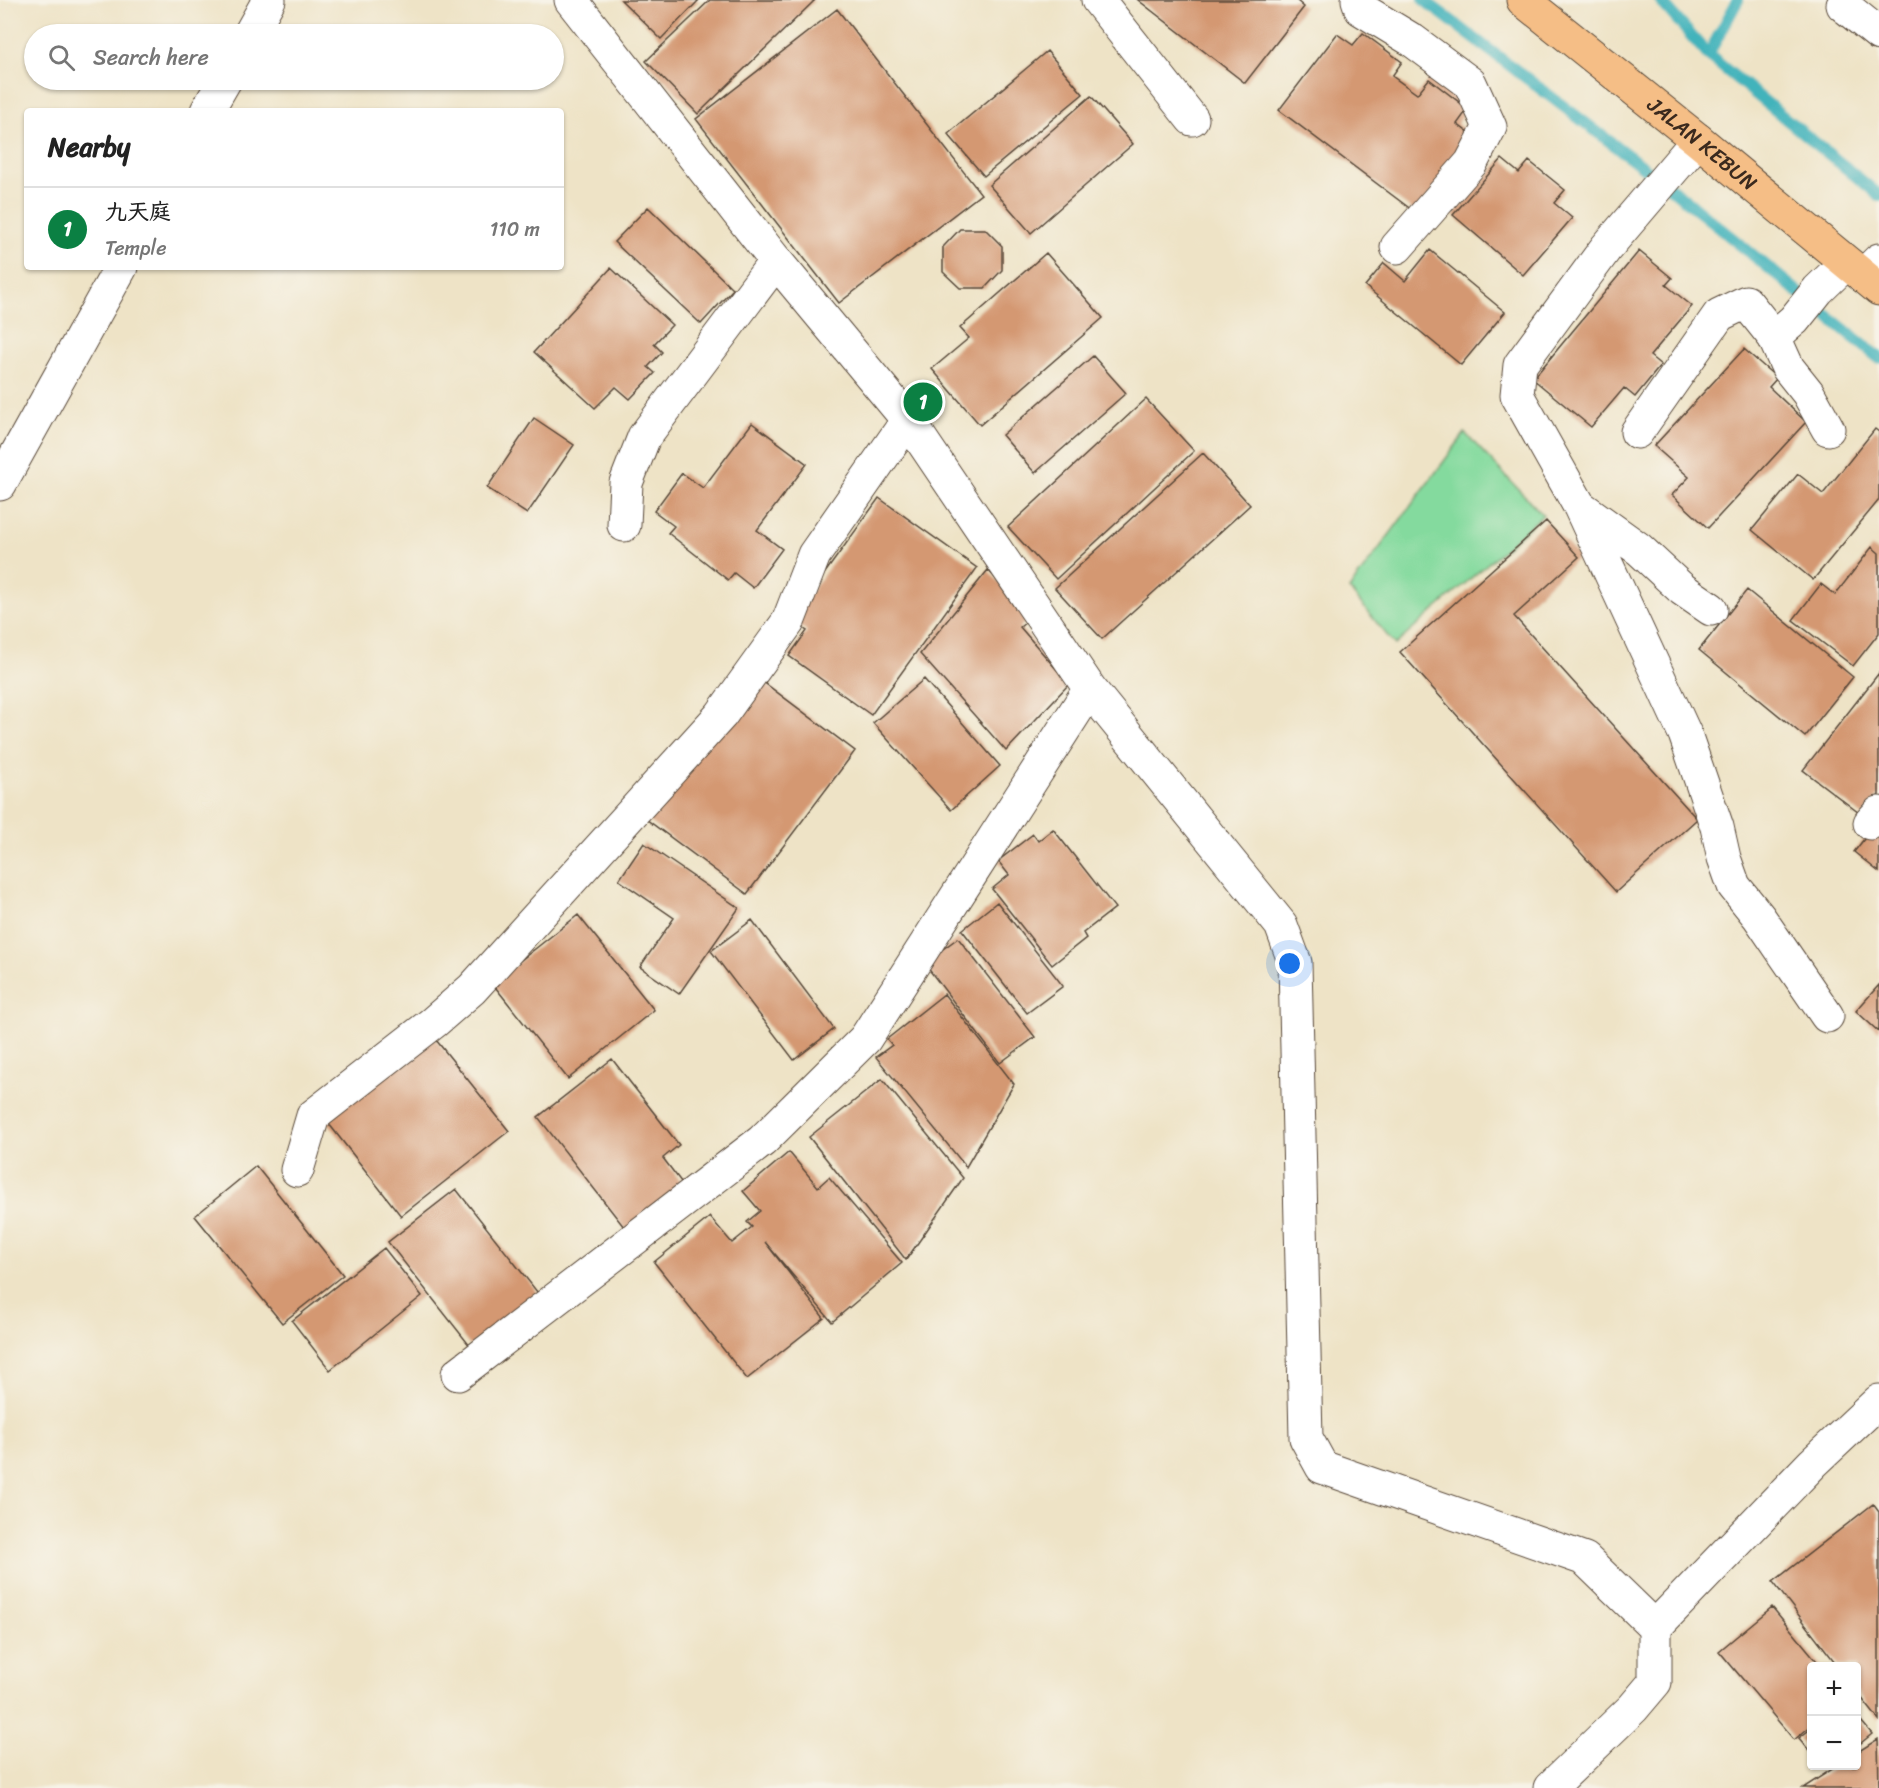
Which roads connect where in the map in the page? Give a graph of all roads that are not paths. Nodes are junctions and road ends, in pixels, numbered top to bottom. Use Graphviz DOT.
graph roads {
  1 [pos="269,0"];
  2 [pos="572,0"];
  3 [pos="1098,0"];
  4 [pos="1358,0"];
  5 [pos="1523,0"];
  6 [pos="1843,5"];
  7 [pos="256,24"];
  8 [pos="1879,34"];
  9 [pos="219,90"];
  10 [pos="209,108"];
  11 [pos="1191,119"];
  12 [pos="1698,140"];
  13 [pos="1397,248"];
  14 [pos="776,261"];
  15 [pos="119,270"];
  16 [pos="1867,272"];
  17 [pos="1784,329"];
  18 [pos="908,420"];
  19 [pos="1828,429"];
  20 [pos="1637,432"];
  21 [pos="0,484"];
  22 [pos="1580,507"];
  23 [pos="624,525"];
  24 [pos="1711,609"];
  25 [pos="1090,689"];
  26 [pos="1827,1016"];
  27 [pos="297,1170"];
  28 [pos="458,1374"];
  29 [pos="1879,1401"];
  30 [pos="1655,1628"];
  31 [pos="1550,1788"];
  1 -- 7 [label="street"];
  2 -- 14 [label="street"];
  3 -- 11 [label="street"];
  4 -- 13 [label="street"];
  5 -- 12 [label="main road, JALAN KEBUN"];
  6 -- 8 [label="street"];
  9 -- 10 [label="street"];
  12 -- 16 [label="main road, JALAN KEBUN"];
  12 -- 22 [label="street"];
  14 -- 18 [label="street"];
  14 -- 23 [label="street"];
  15 -- 21 [label="street"];
  16 -- 17 [label="street"];
  17 -- 19 [label="street"];
  17 -- 20 [label="street"];
  18 -- 25 [label="street"];
  18 -- 27 [label="street"];
  22 -- 24 [label="street"];
  22 -- 26 [label="street"];
  25 -- 28 [label="street"];
  25 -- 30 [label="street"];
  29 -- 30 [label="street"];
  30 -- 31 [label="street"];
}
